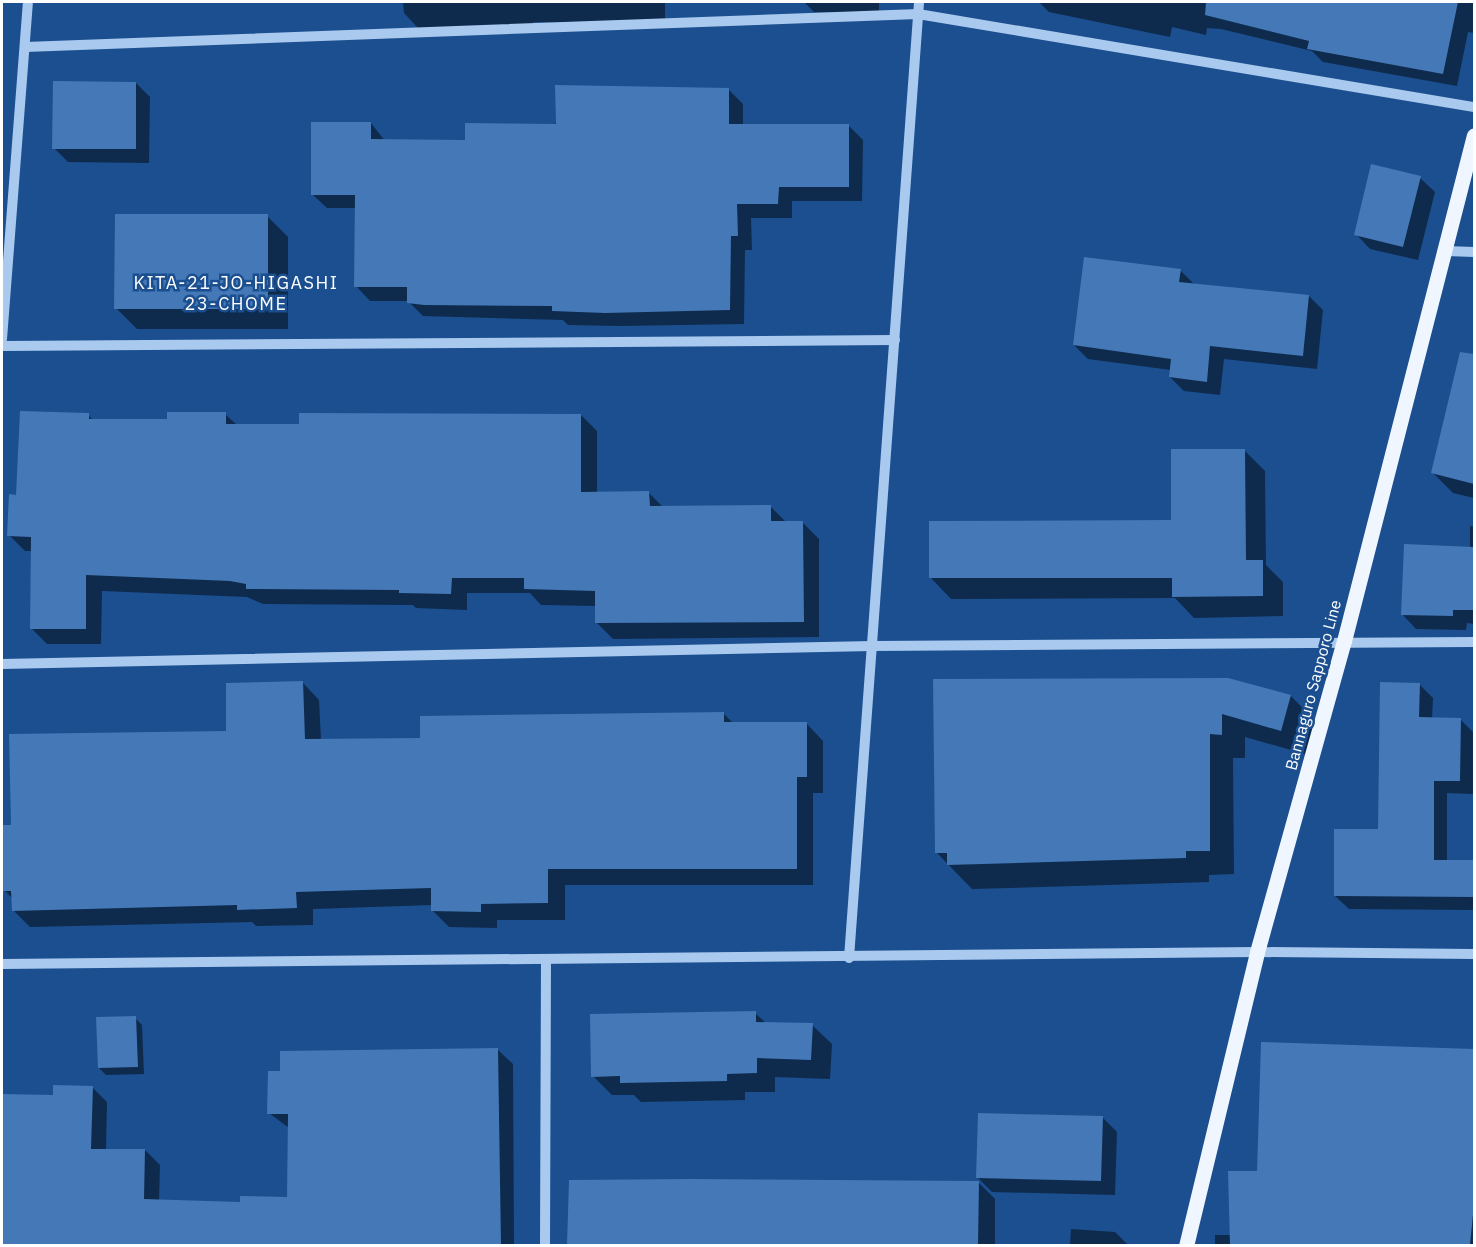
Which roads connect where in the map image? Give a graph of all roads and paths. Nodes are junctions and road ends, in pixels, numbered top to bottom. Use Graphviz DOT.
graph roads {
  1 [pos="28,2"];
  2 [pos="919,2"];
  3 [pos="918,14"];
  4 [pos="25,47"];
  5 [pos="1474,107"];
  6 [pos="1474,135"];
  7 [pos="1446,251"];
  8 [pos="1474,252"];
  9 [pos="2,339"];
  10 [pos="895,340"];
  11 [pos="2,346"];
  12 [pos="1344,641"];
  13 [pos="1474,642"];
  14 [pos="873,646"];
  15 [pos="2,664"];
  16 [pos="1257,952"];
  17 [pos="1474,954"];
  18 [pos="849,958"];
  19 [pos="546,960"];
  20 [pos="2,964"];
  21 [pos="545,1245"];
  22 [pos="1186,1245"];
  1 -- 4 [label="street"];
  2 -- 3 [label="street"];
  3 -- 4 [label="street"];
  3 -- 5 [label="street"];
  3 -- 10 [label="street"];
  4 -- 9 [label="street"];
  6 -- 7 [label="main road, Bannaguro Sapporo Line"];
  7 -- 8 [label="street"];
  7 -- 12 [label="main road, Bannaguro Sapporo Line"];
  10 -- 11 [label="street"];
  10 -- 14 [label="street"];
  12 -- 13 [label="street"];
  12 -- 14 [label="street"];
  12 -- 16 [label="main road, Bannaguro Sapporo Line"];
  14 -- 15 [label="street"];
  14 -- 18 [label="street"];
  16 -- 17 [label="street"];
  16 -- 18 [label="street"];
  16 -- 22 [label="main road, Bannaguro Sapporo Line"];
  18 -- 19 [label="street"];
  19 -- 20 [label="street"];
  19 -- 21 [label="street"];
}
